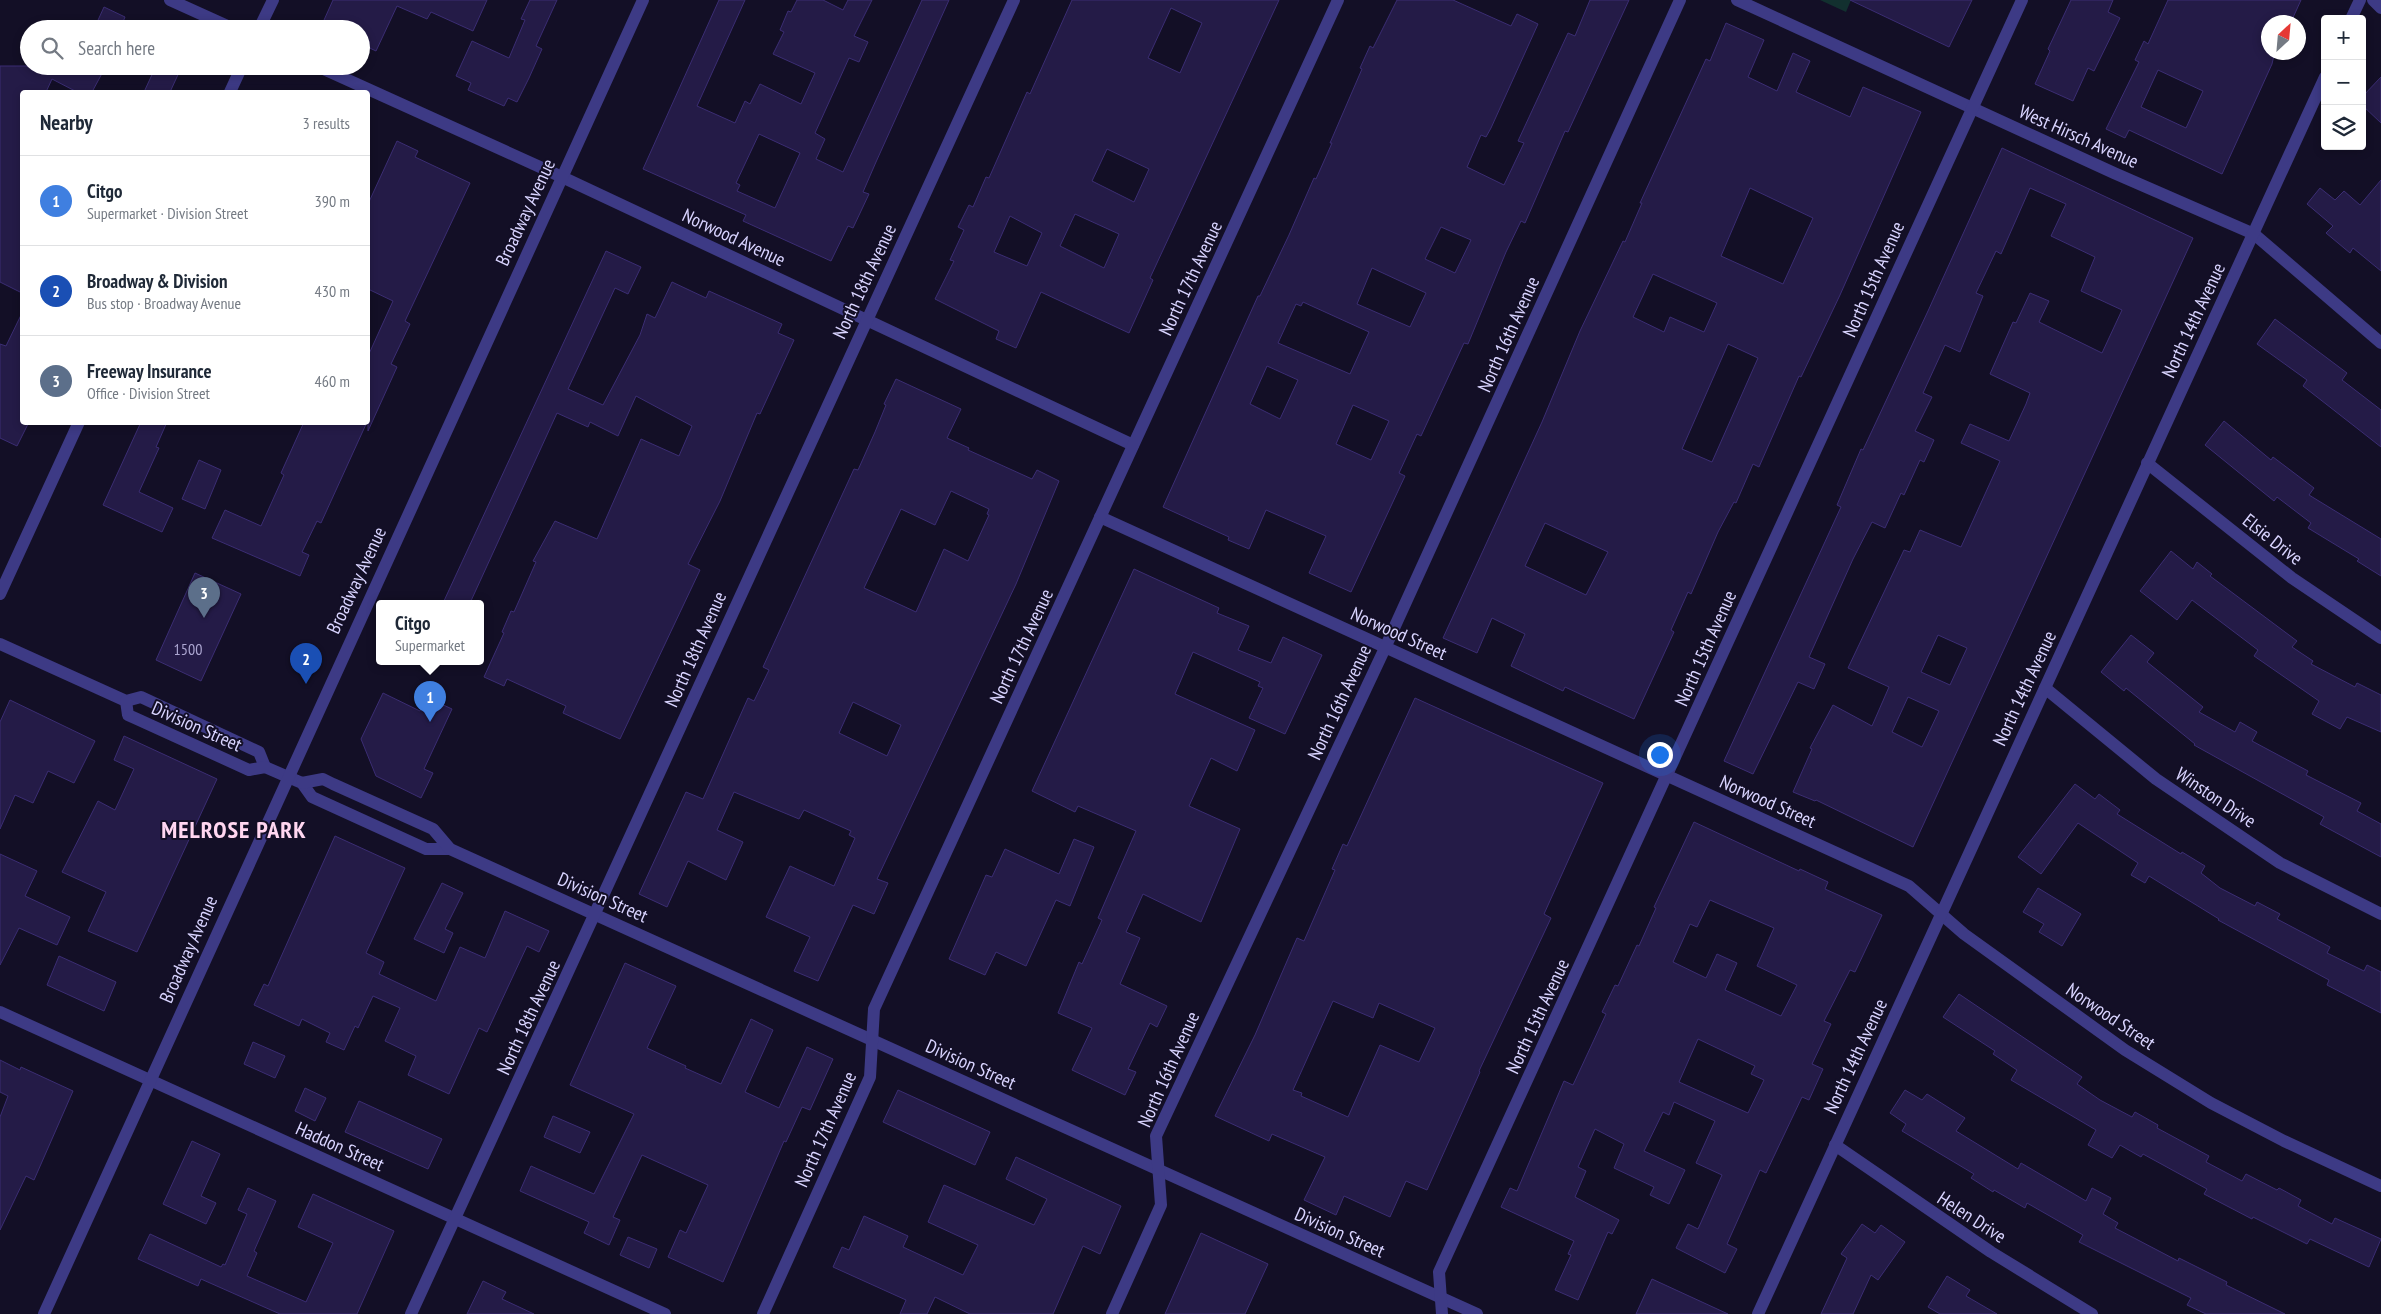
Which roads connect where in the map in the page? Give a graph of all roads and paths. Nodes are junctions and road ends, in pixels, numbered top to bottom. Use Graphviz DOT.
graph roads {
  1 [pos="170,0"];
  2 [pos="273,0"];
  3 [pos="643,0"];
  4 [pos="1014,0"];
  5 [pos="1338,0"];
  6 [pos="1680,0"];
  7 [pos="1737,0"];
  8 [pos="2022,0"];
  9 [pos="2360,0"];
  10 [pos="2373,0"];
  11 [pos="2381,8"];
  12 [pos="2353,15"];
  13 [pos="214,20"];
  14 [pos="264,20"];
  15 [pos="238,75"];
  16 [pos="337,75"];
  17 [pos="2321,86"];
  18 [pos="231,90"];
  19 [pos="370,90"];
  20 [pos="370,90"];
  21 [pos="1972,108"];
  22 [pos="562,177"];
  23 [pos="2254,234"];
  24 [pos="866,320"];
  25 [pos="2381,343"];
  26 [pos="78,425"];
  27 [pos="1133,445"];
  28 [pos="2147,463"];
  29 [pos="1100,517"];
  30 [pos="0,594"];
  31 [pos="2381,638"];
  32 [pos="0,644"];
  33 [pos="1386,648"];
  34 [pos="2044,688"];
  35 [pos="126,702"];
  36 [pos="264,767"];
  37 [pos="1668,776"];
  38 [pos="287,777"];
  39 [pos="302,783"];
  40 [pos="450,849"];
  41 [pos="1941,913"];
  42 [pos="2381,914"];
  43 [pos="596,915"];
  44 [pos="0,1012"];
  45 [pos="872,1041"];
  46 [pos="150,1080"];
  47 [pos="1835,1145"];
  48 [pos="1158,1170"];
  49 [pos="2381,1186"];
  50 [pos="454,1218"];
  51 [pos="1440,1298"];
  52 [pos="44,1314"];
  53 [pos="411,1314"];
  54 [pos="666,1314"];
  55 [pos="763,1314"];
  56 [pos="1112,1314"];
  57 [pos="1442,1314"];
  58 [pos="1477,1314"];
  59 [pos="1758,1314"];
  60 [pos="2092,1314"];
  1 -- 13 [label="street"];
  2 -- 14 [label="street"];
  3 -- 22 [label="street, Broadway Avenue"];
  4 -- 24 [label="street, North 18th Avenue"];
  5 -- 27 [label="street, North 17th Avenue"];
  6 -- 33 [label="street, North 16th Avenue"];
  7 -- 21 [label="street, West Hirsch Avenue"];
  8 -- 21 [label="street, North 15th Avenue"];
  9 -- 12 [label="street"];
  10 -- 11 [label="street"];
  15 -- 18 [label="street"];
  16 -- 20 [label="street, Norwood Avenue"];
  17 -- 23 [label="street, North 14th Avenue"];
  19 -- 22 [label="street, Norwood Avenue"];
  21 -- 23 [label="street, West Hirsch Avenue"];
  21 -- 37 [label="street, North 15th Avenue"];
  22 -- 24 [label="street, Norwood Avenue"];
  22 -- 38 [label="street, Broadway Avenue"];
  23 -- 25 [label="street, West Hirsch Avenue"];
  23 -- 28 [label="street, North 14th Avenue"];
  24 -- 27 [label="street, Norwood Avenue"];
  24 -- 43 [label="street, North 18th Avenue"];
  26 -- 30 [label="street"];
  27 -- 29 [label="street, North 17th Avenue"];
  28 -- 31 [label="street, Elsie Drive"];
  28 -- 34 [label="street, North 14th Avenue"];
  29 -- 33 [label="street, Norwood Street"];
  29 -- 45 [label="street, North 17th Avenue"];
  32 -- 35 [label="street, Division Street"];
  33 -- 37 [label="street, Norwood Street"];
  33 -- 48 [label="street, North 16th Avenue"];
  34 -- 41 [label="street, North 14th Avenue"];
  34 -- 42 [label="street, Winston Drive"];
  35 -- 36 [label="street, Division Street"];
  35 -- 36 [label="street, Division Street"];
  36 -- 38 [label="street, Division Street"];
  37 -- 41 [label="street, Norwood Street"];
  37 -- 51 [label="street, North 15th Avenue"];
  38 -- 39 [label="street, Division Street"];
  38 -- 46 [label="street, Broadway Avenue"];
  39 -- 40 [label="street, Division Street"];
  39 -- 40 [label="street, Division Street"];
  40 -- 43 [label="street, Division Street"];
  41 -- 47 [label="street, North 14th Avenue"];
  41 -- 49 [label="street, Norwood Street"];
  43 -- 45 [label="street, Division Street"];
  43 -- 50 [label="street, North 18th Avenue"];
  44 -- 46 [label="street, Haddon Street"];
  45 -- 48 [label="street, Division Street"];
  45 -- 55 [label="street, North 17th Avenue"];
  46 -- 50 [label="street, Haddon Street"];
  46 -- 52 [label="street, Broadway Avenue"];
  47 -- 59 [label="street, North 14th Avenue"];
  47 -- 60 [label="street, Helen Drive"];
  48 -- 51 [label="street, Division Street"];
  48 -- 56 [label="street, North 16th Avenue"];
  50 -- 53 [label="street, North 18th Avenue"];
  50 -- 54 [label="street, Haddon Street"];
  51 -- 57 [label="street, North 15th Avenue"];
  51 -- 58 [label="street, Division Street"];
}
